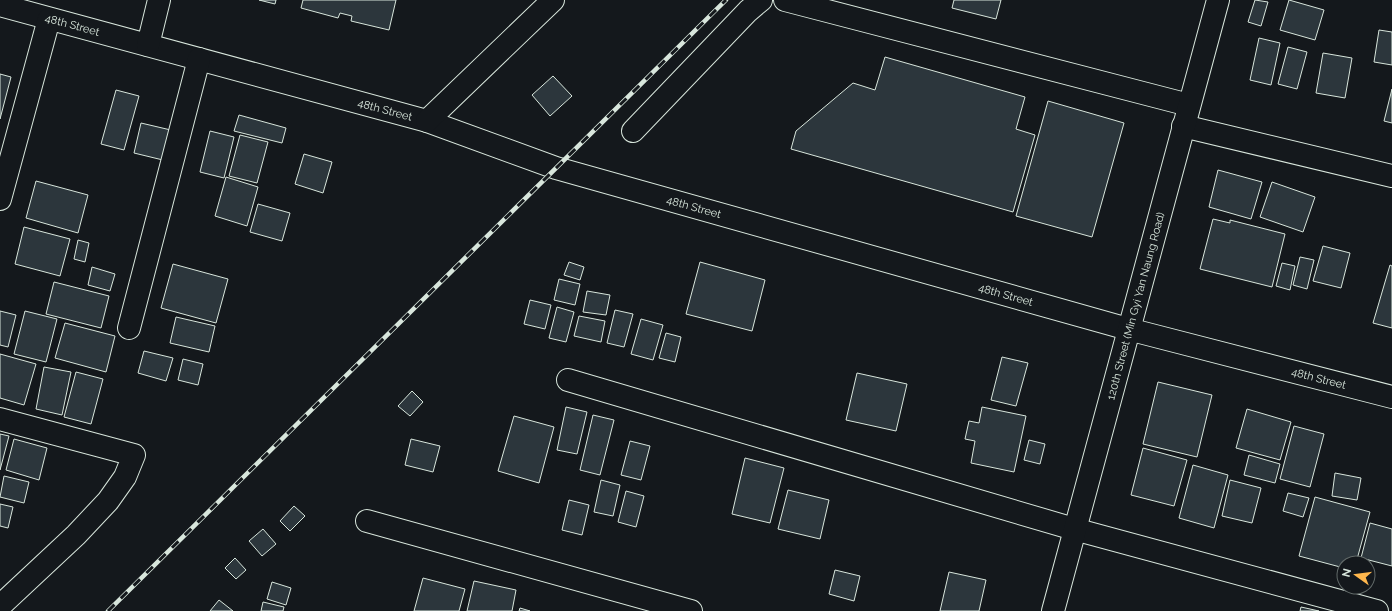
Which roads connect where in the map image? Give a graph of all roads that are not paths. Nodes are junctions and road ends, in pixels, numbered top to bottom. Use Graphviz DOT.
graph roads {
  1 [pos="159,0"];
  2 [pos="553,0"];
  3 [pos="761,0"];
  4 [pos="785,0"];
  5 [pos="1218,0"];
  6 [pos="0,5"];
  7 [pos="49,19"];
  8 [pos="148,45"];
  9 [pos="199,59"];
  10 [pos="1188,105"];
  11 [pos="427,121"];
  12 [pos="1183,126"];
  13 [pos="633,131"];
  14 [pos="1392,176"];
  15 [pos="0,199"];
  16 [pos="129,328"];
  17 [pos="1128,329"];
  18 [pos="568,380"];
  19 [pos="1392,398"];
  20 [pos="0,419"];
  21 [pos="368,521"];
  22 [pos="1074,529"];
  23 [pos="0,606"];
  24 [pos="691,611"];
  25 [pos="1053,611"];
  26 [pos="1377,611"];
  1 -- 8 [label="street"];
  2 -- 11 [label="street"];
  3 -- 13 [label="street"];
  4 -- 10 [label="street"];
  5 -- 10 [label="street, 120th Street (Min Gyi Yan Naung Road)"];
  6 -- 7 [label="street, 48th Street"];
  7 -- 8 [label="street, 48th Street"];
  7 -- 15 [label="street"];
  8 -- 9 [label="street, 48th Street"];
  9 -- 11 [label="street, 48th Street"];
  9 -- 16 [label="street"];
  10 -- 12 [label="street, 120th Street (Min Gyi Yan Naung Road)"];
  11 -- 17 [label="street, 48th Street"];
  12 -- 14 [label="street"];
  12 -- 17 [label="street, 120th Street (Min Gyi Yan Naung Road)"];
  17 -- 19 [label="street, 48th Street"];
  17 -- 22 [label="street, 120th Street (Min Gyi Yan Naung Road)"];
  18 -- 22 [label="street"];
  20 -- 23 [label="street"];
  21 -- 24 [label="street"];
  22 -- 25 [label="street, 120th Street (Min Gyi Yan Naung Road)"];
  22 -- 26 [label="street"];
}
